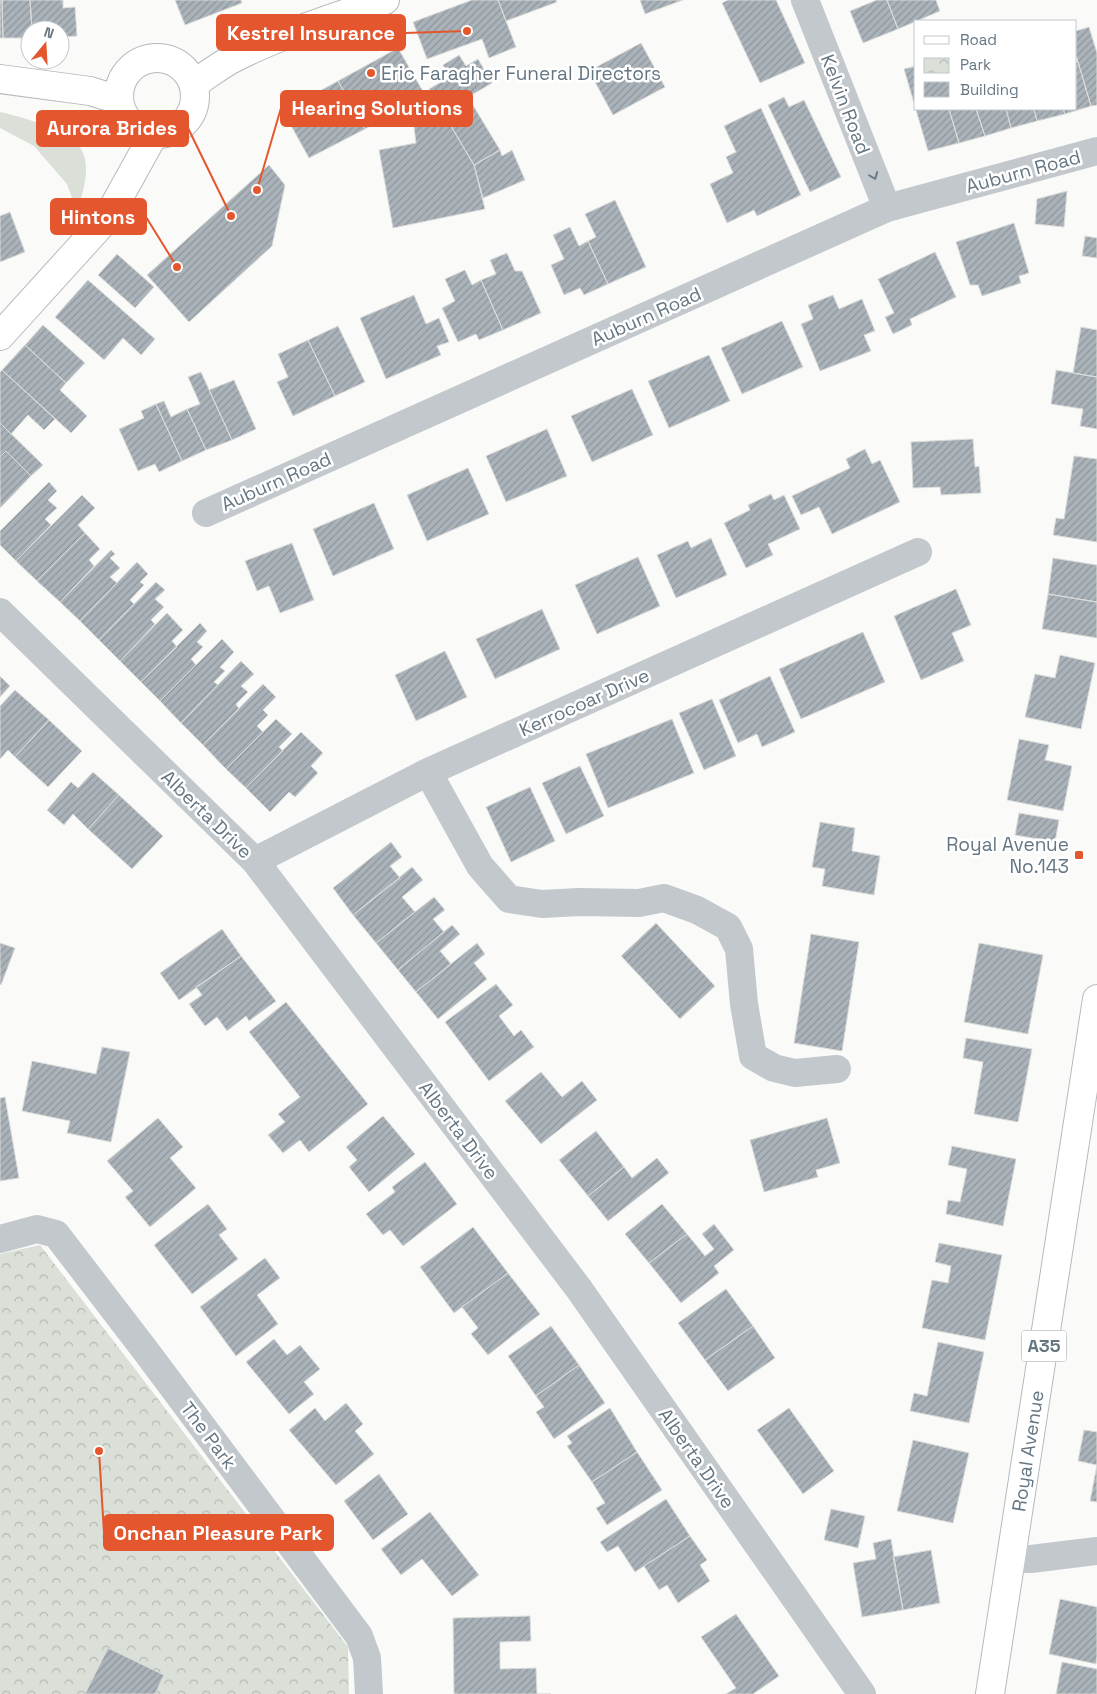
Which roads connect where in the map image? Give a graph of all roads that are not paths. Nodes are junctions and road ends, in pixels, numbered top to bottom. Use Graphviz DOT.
graph roads {
  1 [pos="385,0"];
  2 [pos="805,0"];
  3 [pos="0,79"];
  4 [pos="194,84"];
  5 [pos="119,100"];
  6 [pos="154,134"];
  7 [pos="1097,151"];
  8 [pos="886,208"];
  9 [pos="0,336"];
  10 [pos="206,513"];
  11 [pos="918,552"];
  12 [pos="0,612"];
  13 [pos="428,772"];
  14 [pos="255,861"];
  15 [pos="1097,999"];
  16 [pos="837,1070"];
  17 [pos="0,1239"];
  18 [pos="1097,1551"];
  19 [pos="1011,1559"];
  20 [pos="369,1694"];
  21 [pos="862,1694"];
  22 [pos="990,1694"];
  1 -- 4 [label="main road"];
  2 -- 8 [label="street, Kelvin Road, one-way"];
  3 -- 5 [label="main road"];
  4 -- 5 [label="main road"];
  4 -- 6 [label="main road"];
  5 -- 6 [label="main road"];
  6 -- 9 [label="main road"];
  7 -- 8 [label="street, Auburn Road"];
  8 -- 10 [label="street, Auburn Road"];
  11 -- 13 [label="street, Kerrocoar Drive"];
  12 -- 14 [label="street, Alberta Drive"];
  13 -- 14 [label="street, Kerrocoar Drive"];
  13 -- 16 [label="street"];
  14 -- 21 [label="street, Alberta Drive"];
  15 -- 19 [label="main road, Royal Avenue / A35"];
  17 -- 20 [label="street, The Park"];
  18 -- 19 [label="street"];
  19 -- 22 [label="main road, Royal Avenue / A35"];
}
